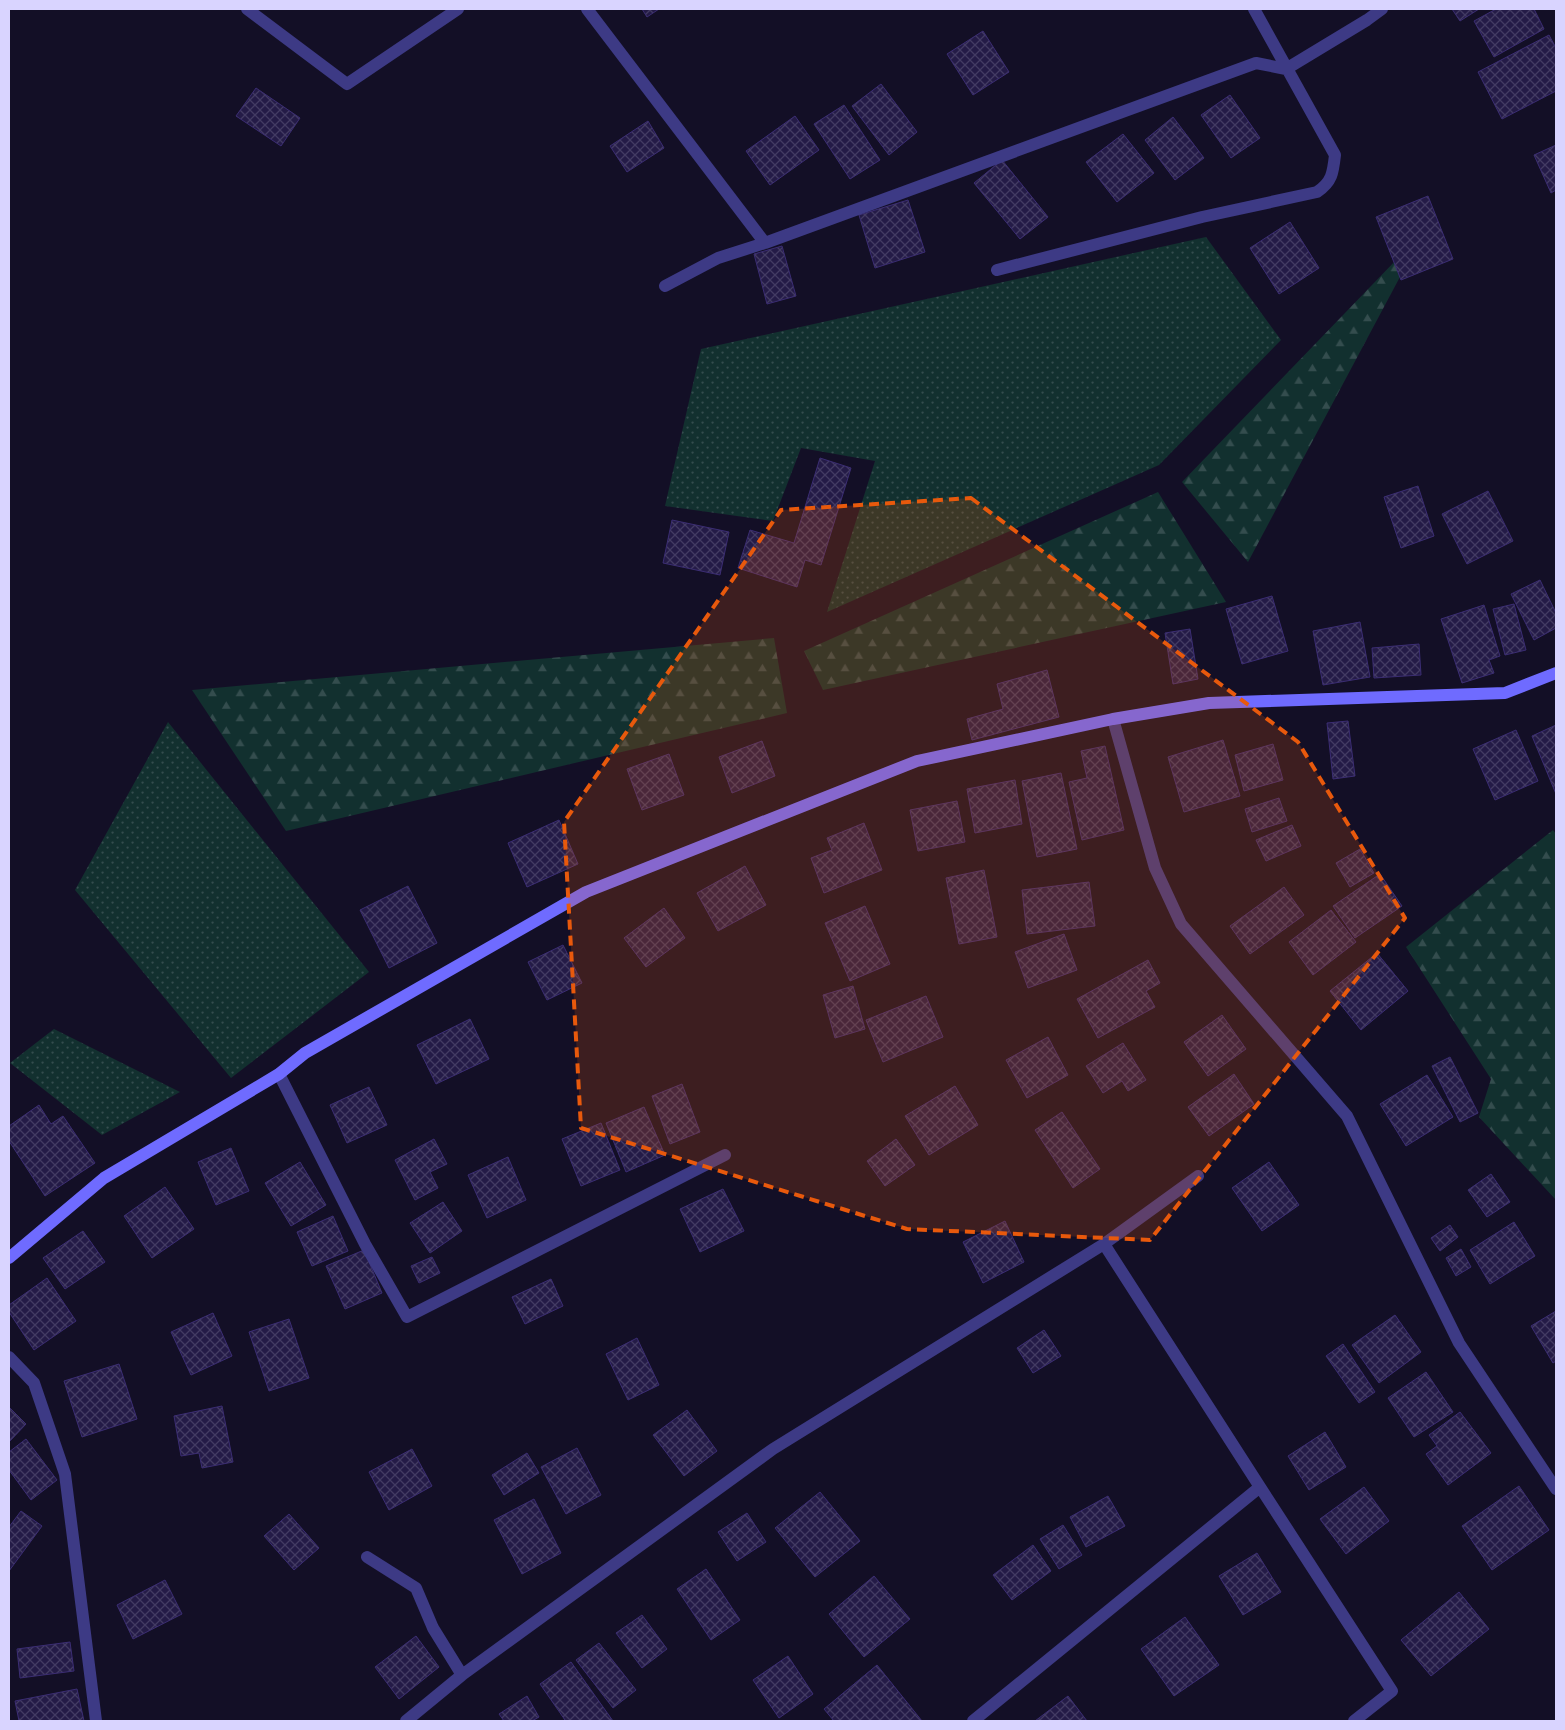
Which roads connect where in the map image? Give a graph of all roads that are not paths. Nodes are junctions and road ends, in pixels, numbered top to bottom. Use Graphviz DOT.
graph roads {
  1 [pos="247,9"];
  2 [pos="458,9"];
  3 [pos="587,9"];
  4 [pos="1254,9"];
  5 [pos="1382,9"];
  6 [pos="1286,69"];
  7 [pos="765,243"];
  8 [pos="997,270"];
  9 [pos="665,286"];
  10 [pos="1556,673"];
  11 [pos="1113,719"];
  12 [pos="279,1074"];
  13 [pos="725,1155"];
  14 [pos="1198,1176"];
  15 [pos="1104,1244"];
  16 [pos="9,1258"];
  17 [pos="9,1357"];
  18 [pos="1260,1487"];
  19 [pos="1556,1488"];
  20 [pos="367,1557"];
  21 [pos="462,1675"];
  22 [pos="96,1721"];
  23 [pos="406,1721"];
  24 [pos="973,1721"];
  25 [pos="1354,1721"];
  1 -- 2 [label="street"];
  3 -- 7 [label="street"];
  4 -- 6 [label="street"];
  5 -- 6 [label="street"];
  6 -- 7 [label="street"];
  6 -- 8 [label="street"];
  7 -- 9 [label="street"];
  10 -- 11 [label="street"];
  11 -- 12 [label="street"];
  11 -- 19 [label="street"];
  12 -- 13 [label="street"];
  12 -- 16 [label="street"];
  14 -- 15 [label="street"];
  15 -- 18 [label="street"];
  15 -- 21 [label="street"];
  17 -- 22 [label="street"];
  18 -- 24 [label="street"];
  18 -- 25 [label="street"];
  20 -- 21 [label="street"];
  21 -- 23 [label="street"];
}
